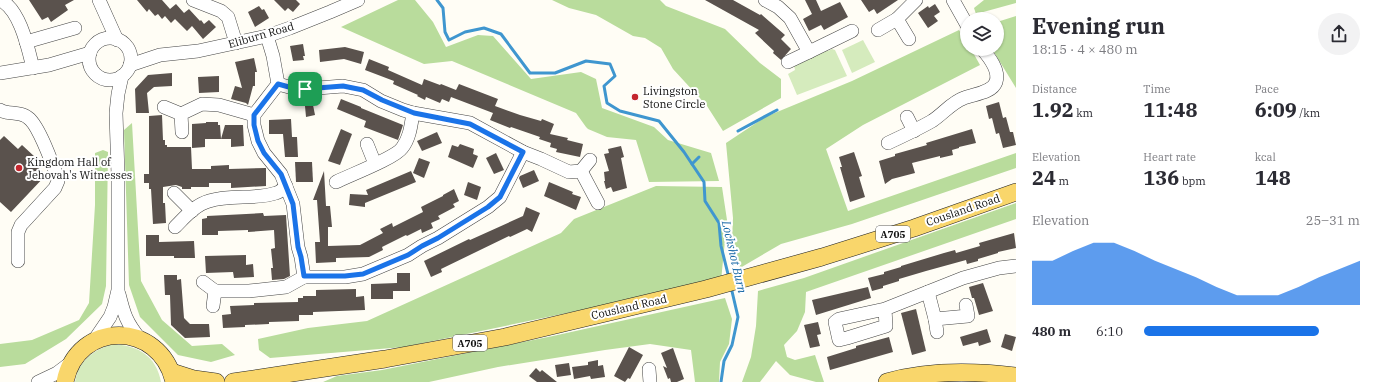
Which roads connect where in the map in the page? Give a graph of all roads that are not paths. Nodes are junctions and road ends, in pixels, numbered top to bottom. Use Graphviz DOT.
graph roads {
  1 [pos="193,0"];
  2 [pos="358,0"];
  3 [pos="765,0"];
  4 [pos="916,0"];
  5 [pos="953,0"];
  6 [pos="6,1"];
  7 [pos="100,4"];
  8 [pos="960,13"];
  9 [pos="897,19"];
  10 [pos="75,28"];
  11 [pos="878,30"];
  12 [pos="852,31"];
  13 [pos="267,36"];
  14 [pos="117,40"];
  15 [pos="909,40"];
  16 [pos="26,42"];
  17 [pos="236,43"];
  18 [pos="94,48"];
  19 [pos="128,49"];
  20 [pos="810,52"];
  21 [pos="160,55"];
  22 [pos="988,56"];
  23 [pos="788,62"];
  24 [pos="49,65"];
  25 [pos="130,65"];
  26 [pos="33,68"];
  27 [pos="0,73"];
  28 [pos="98,75"];
  29 [pos="122,76"];
  30 [pos="278,84"];
  31 [pos="164,107"];
  32 [pos="0,112"];
  33 [pos="116,113"];
  34 [pos="414,113"];
  35 [pos="181,114"];
  36 [pos="254,115"];
  37 [pos="907,117"];
  38 [pos="914,131"];
  39 [pos="182,132"];
  40 [pos="888,142"];
  41 [pos="367,144"];
  42 [pos="523,152"];
  43 [pos="590,160"];
  44 [pos="375,164"];
  45 [pos="581,171"];
  46 [pos="336,182"];
  47 [pos="286,186"];
  48 [pos="1016,192"];
  49 [pos="174,193"];
  50 [pos="598,203"];
  51 [pos="192,211"];
  52 [pos="175,227"];
  53 [pos="18,261"];
  54 [pos="1016,266"];
  55 [pos="304,276"];
  56 [pos="203,282"];
  57 [pos="118,290"];
  58 [pos="215,291"];
  59 [pos="928,292"];
  60 [pos="966,305"];
  61 [pos="212,306"];
  62 [pos="885,309"];
  63 [pos="140,339"];
  64 [pos="94,342"];
  65 [pos="73,361"];
  66 [pos="649,369"];
  67 [pos="1016,376"];
  68 [pos="173,377"];
  69 [pos="38,382"];
  70 [pos="65,382"];
  71 [pos="216,382"];
  72 [pos="232,382"];
  73 [pos="650,382"];
  74 [pos="888,382"];
  1 -- 17 [label="street"];
  2 -- 13 [label="street, Eliburn Road"];
  3 -- 20 [label="street"];
  4 -- 9 [label="street"];
  5 -- 8 [label="street"];
  6 -- 16 [label="street"];
  7 -- 14 [label="street"];
  7 -- 18 [label="street"];
  9 -- 11 [label="street"];
  9 -- 15 [label="street"];
  10 -- 16 [label="street"];
  12 -- 20 [label="street"];
  13 -- 17 [label="street, Eliburn Road"];
  13 -- 30 [label="street"];
  14 -- 18 [label="street"];
  14 -- 19 [label="street"];
  16 -- 26 [label="street"];
  17 -- 21 [label="street, Eliburn Road"];
  18 -- 24 [label="street"];
  18 -- 28 [label="street"];
  19 -- 21 [label="street, Eliburn Road"];
  19 -- 25 [label="street"];
  20 -- 23 [label="street"];
  21 -- 25 [label="street, Eliburn Road"];
  22 -- 38 [label="street"];
  24 -- 26 [label="street"];
  24 -- 28 [label="street"];
  25 -- 29 [label="street"];
  26 -- 27 [label="street"];
  28 -- 29 [label="street"];
  28 -- 33 [label="street"];
  29 -- 33 [label="street"];
  30 -- 34 [label="street"];
  30 -- 36 [label="street"];
  31 -- 35 [label="street"];
  32 -- 53 [label="street"];
  33 -- 57 [label="street"];
  34 -- 42 [label="street"];
  34 -- 44 [label="street"];
  35 -- 36 [label="street"];
  35 -- 39 [label="street"];
  36 -- 47 [label="street"];
  37 -- 38 [label="street"];
  38 -- 40 [label="street"];
  41 -- 44 [label="street"];
  42 -- 45 [label="street"];
  42 -- 55 [label="street"];
  43 -- 45 [label="street"];
  44 -- 46 [label="street"];
  45 -- 50 [label="street"];
  47 -- 51 [label="street"];
  47 -- 55 [label="street"];
  48 -- 72 [label="main road, Cousland Road / A705"];
  49 -- 51 [label="street"];
  51 -- 52 [label="street"];
  54 -- 59 [label="street"];
  55 -- 58 [label="street"];
  56 -- 58 [label="street"];
  57 -- 63 [label="street"];
  57 -- 64 [label="street"];
  58 -- 61 [label="street"];
  59 -- 60 [label="street"];
  59 -- 62 [label="street"];
  63 -- 64 [label="main road"];
  63 -- 68 [label="main road"];
  64 -- 65 [label="main road"];
  65 -- 69 [label="street"];
  65 -- 70 [label="main road"];
  66 -- 73 [label="street"];
  67 -- 74 [label="main road"];
  68 -- 71 [label="main road"];
}
